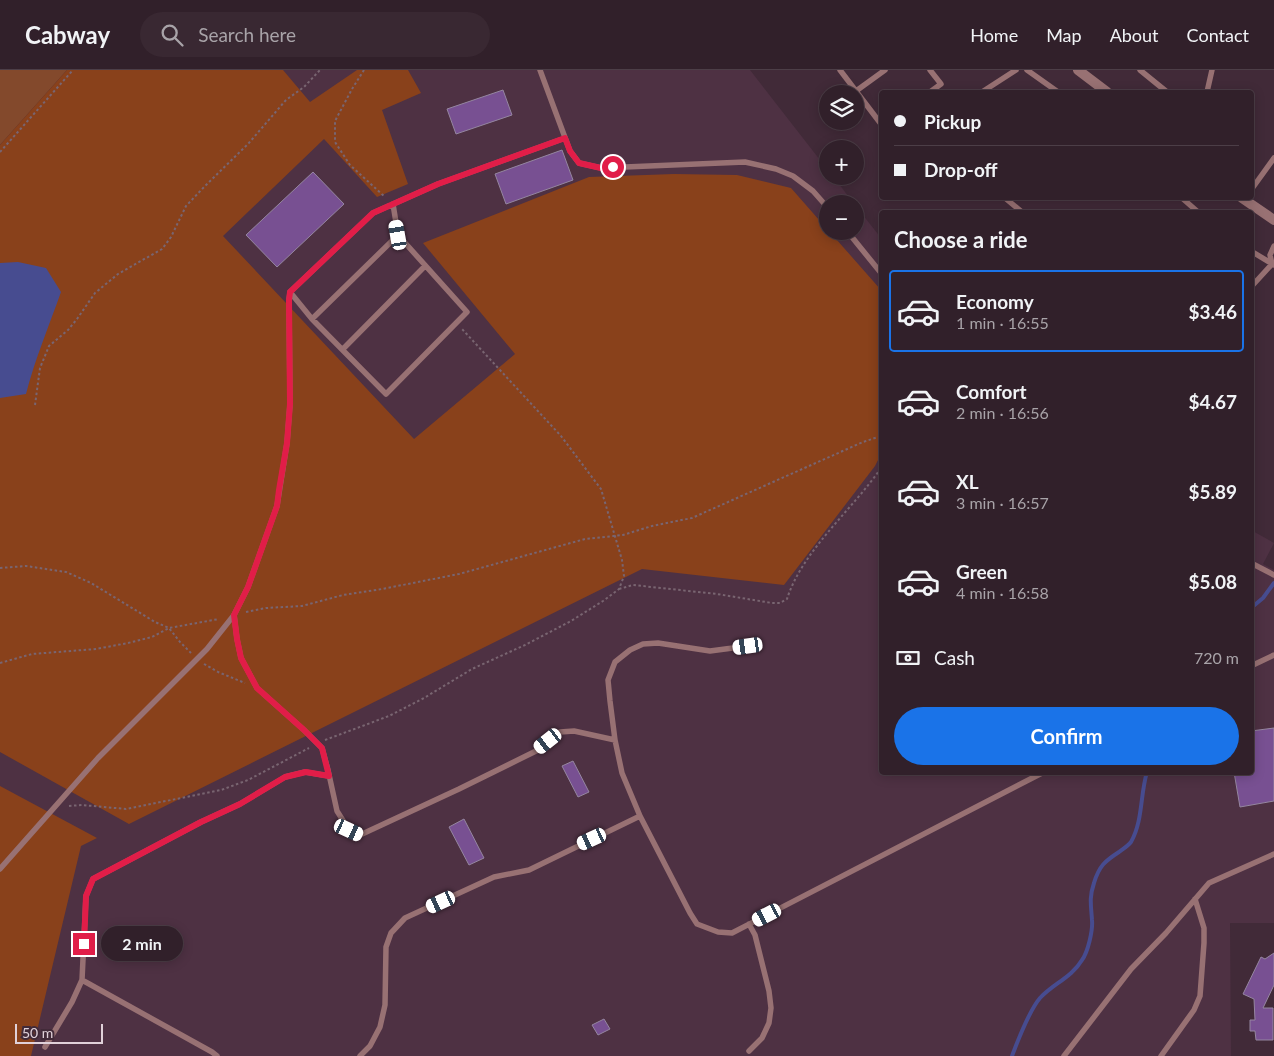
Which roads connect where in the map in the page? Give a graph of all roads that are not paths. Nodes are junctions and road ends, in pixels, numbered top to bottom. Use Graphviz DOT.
graph roads {
  1 [pos="540,70"];
  2 [pos="840,70"];
  3 [pos="885,70"];
  4 [pos="930,70"];
  5 [pos="1016,70"];
  6 [pos="1027,70"];
  7 [pos="1078,70"];
  8 [pos="1140,70"];
  9 [pos="1212,70"];
  10 [pos="851,85"];
  11 [pos="864,85"];
  12 [pos="933,90"];
  13 [pos="985,90"];
  14 [pos="1055,90"];
  15 [pos="1104,90"];
  16 [pos="1165,90"];
  17 [pos="1207,90"];
  18 [pos="864,102"];
  19 [pos="879,121"];
  20 [pos="565,138"];
  21 [pos="1274,158"];
  22 [pos="1254,186"];
  23 [pos="819,198"];
  24 [pos="1007,200"];
  25 [pos="1184,200"];
  26 [pos="1247,200"];
  27 [pos="393,204"];
  28 [pos="1020,210"];
  29 [pos="1196,210"];
  30 [pos="1274,220"];
  31 [pos="398,235"];
  32 [pos="854,240"];
  33 [pos="1274,246"];
  34 [pos="1254,253"];
  35 [pos="1273,264"];
  36 [pos="425,266"];
  37 [pos="879,271"];
  38 [pos="1254,283"];
  39 [pos="290,292"];
  40 [pos="312,319"];
  41 [pos="343,350"];
  42 [pos="1254,565"];
  43 [pos="1274,575"];
  44 [pos="234,615"];
  45 [pos="748,646"];
  46 [pos="1274,654"];
  47 [pos="1254,664"];
  48 [pos="615,740"];
  49 [pos="1038,775"];
  50 [pos="329,776"];
  51 [pos="640,816"];
  52 [pos="1274,854"];
  53 [pos="0,869"];
  54 [pos="1195,899"];
  55 [pos="750,924"];
  56 [pos="82,980"];
  57 [pos="45,1047"];
  58 [pos="749,1051"];
  59 [pos="217,1056"];
  60 [pos="360,1056"];
  61 [pos="1064,1056"];
  62 [pos="1161,1056"];
  1 -- 20 [label="lane"];
  2 -- 10 [label="lane"];
  3 -- 11 [label="lane"];
  4 -- 12 [label="lane"];
  5 -- 13 [label="lane"];
  6 -- 14 [label="lane"];
  7 -- 15 [label="street"];
  8 -- 16 [label="lane"];
  9 -- 17 [label="lane"];
  18 -- 19 [label="lane"];
  20 -- 23 [label="lane"];
  20 -- 27 [label="lane"];
  21 -- 22 [label="lane"];
  24 -- 28 [label="lane"];
  25 -- 29 [label="lane"];
  26 -- 30 [label="street"];
  27 -- 31 [label="lane"];
  27 -- 39 [label="lane"];
  31 -- 36 [label="lane"];
  31 -- 40 [label="lane"];
  32 -- 37 [label="lane"];
  33 -- 35 [label="lane"];
  34 -- 35 [label="lane"];
  35 -- 38 [label="lane"];
  36 -- 41 [label="lane"];
  36 -- 41 [label="lane"];
  39 -- 40 [label="lane"];
  39 -- 44 [label="lane"];
  40 -- 41 [label="lane"];
  42 -- 43 [label="lane"];
  44 -- 50 [label="lane"];
  44 -- 53 [label="lane"];
  45 -- 48 [label="lane"];
  46 -- 47 [label="lane"];
  48 -- 50 [label="lane"];
  48 -- 51 [label="lane"];
  49 -- 55 [label="lane"];
  50 -- 56 [label="lane"];
  51 -- 55 [label="lane"];
  51 -- 60 [label="lane"];
  52 -- 54 [label="lane"];
  54 -- 61 [label="lane"];
  54 -- 62 [label="lane"];
  55 -- 58 [label="lane"];
  56 -- 57 [label="lane"];
  56 -- 59 [label="lane"];
}
